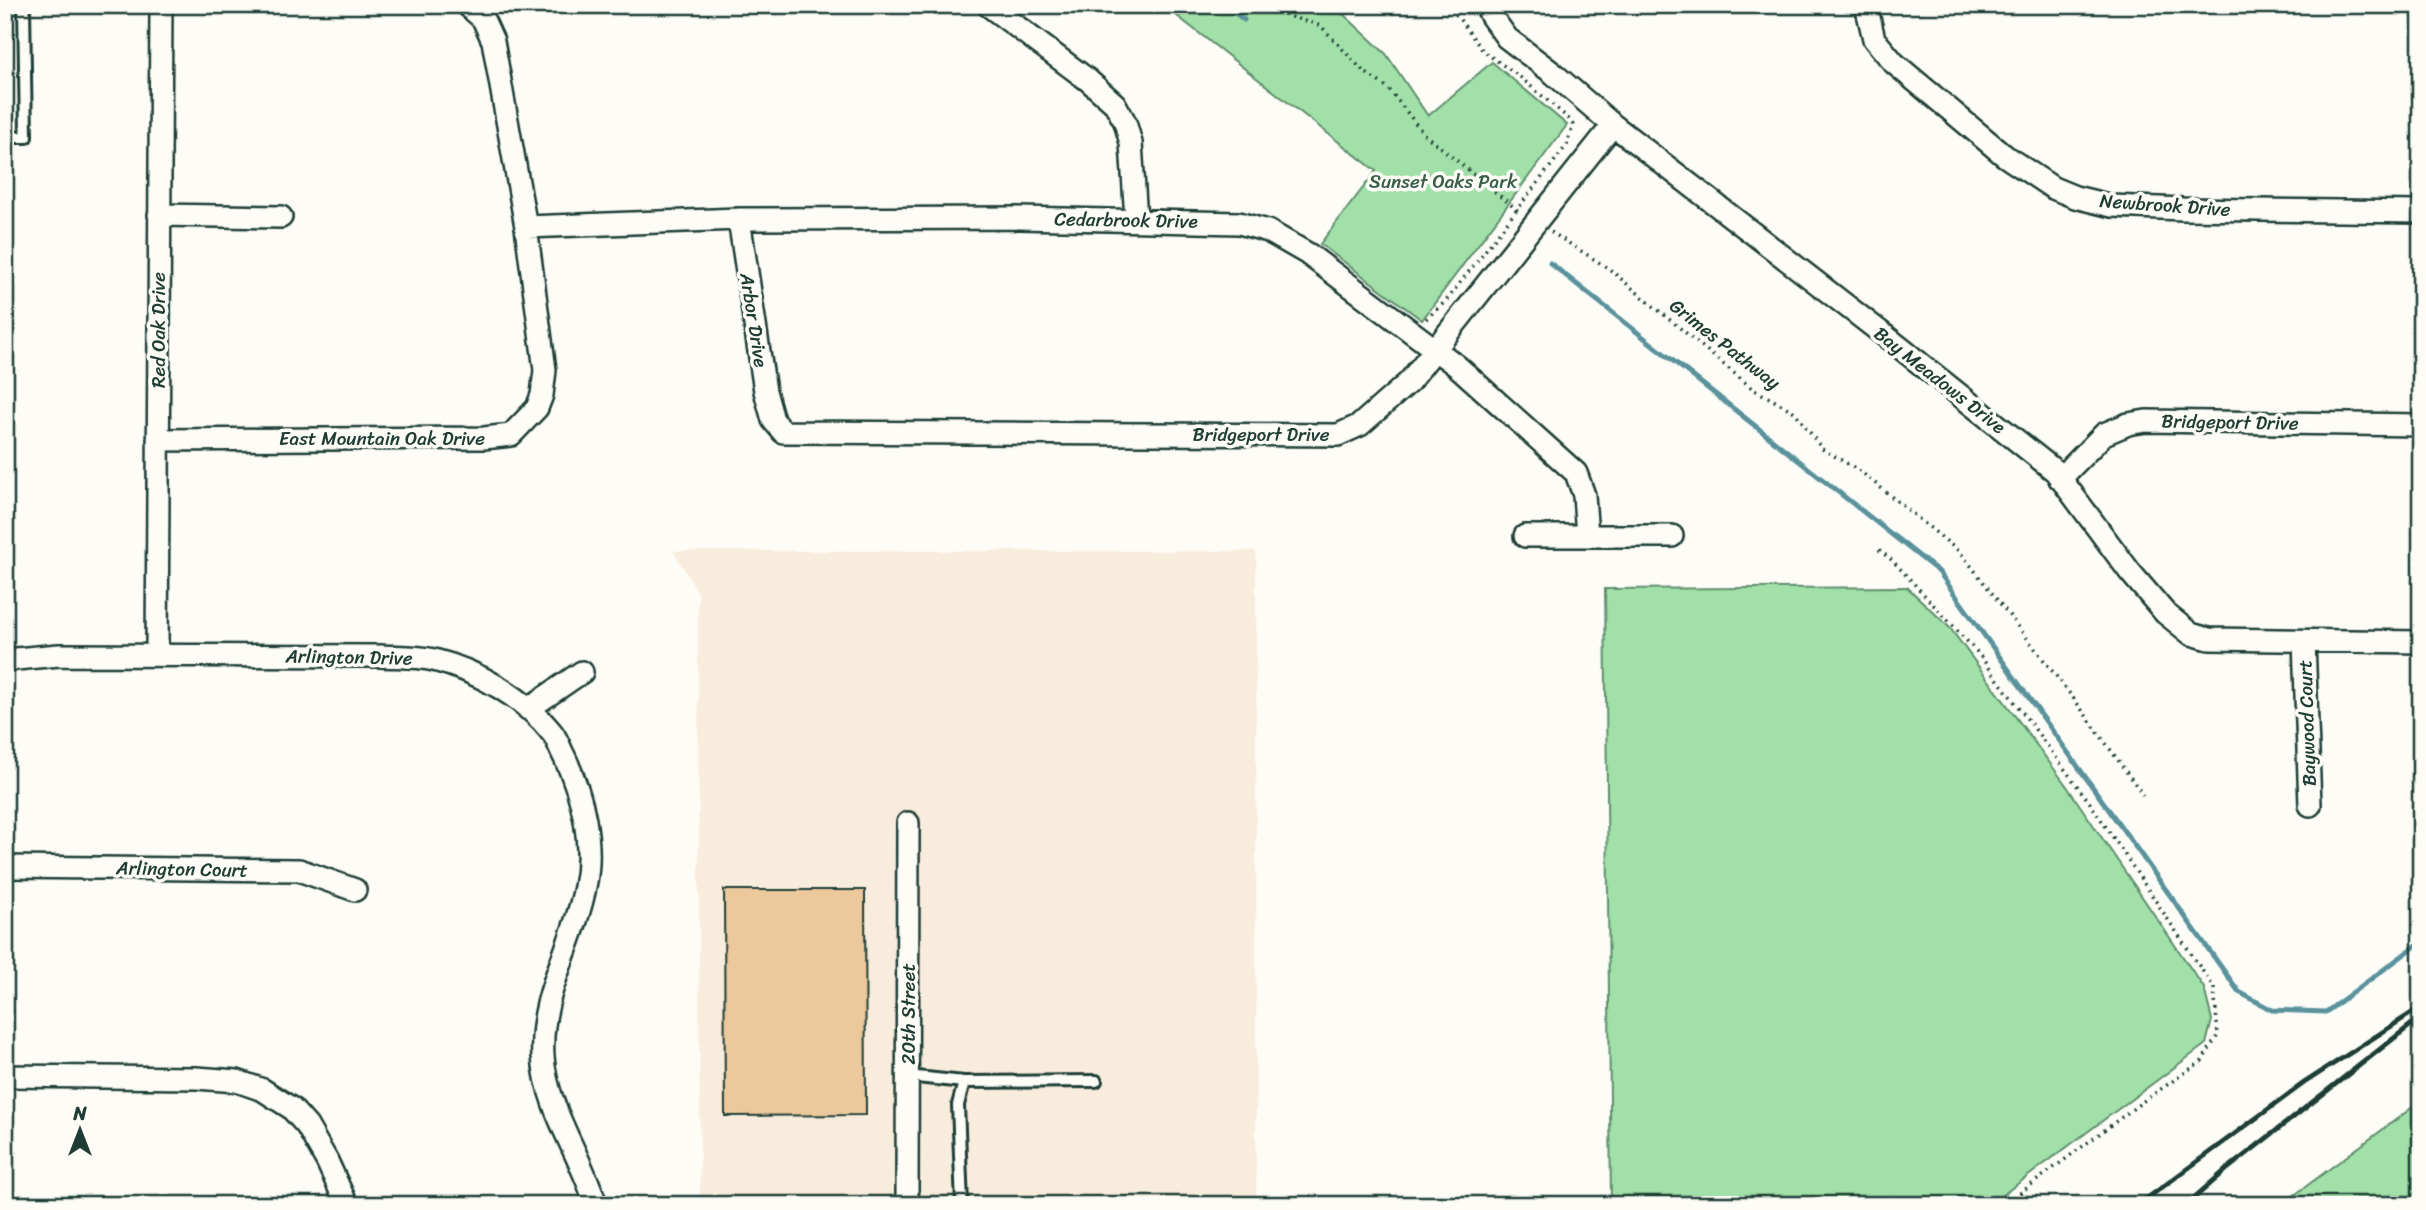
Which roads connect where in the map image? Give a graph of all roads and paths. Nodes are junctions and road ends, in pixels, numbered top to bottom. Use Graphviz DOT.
graph roads {
  1 [pos="24,5"];
  2 [pos="161,5"];
  3 [pos="467,5"];
  4 [pos="988,5"];
  5 [pos="1265,5"];
  6 [pos="1453,5"];
  7 [pos="1486,5"];
  8 [pos="1866,5"];
  9 [pos="1614,125"];
  10 [pos="5,137"];
  11 [pos="1516,208"];
  12 [pos="2421,212"];
  13 [pos="159,215"];
  14 [pos="281,216"];
  15 [pos="739,219"];
  16 [pos="1136,220"];
  17 [pos="1534,224"];
  18 [pos="526,227"];
  19 [pos="1416,318"];
  20 [pos="1436,351"];
  21 [pos="773,420"];
  22 [pos="2421,425"];
  23 [pos="158,440"];
  24 [pos="2060,479"];
  25 [pos="1525,536"];
  26 [pos="1587,536"];
  27 [pos="1672,536"];
  28 [pos="1879,550"];
  29 [pos="2304,641"];
  30 [pos="2421,642"];
  31 [pos="157,655"];
  32 [pos="5,660"];
  33 [pos="582,672"];
  34 [pos="528,709"];
  35 [pos="2143,795"];
  36 [pos="2309,805"];
  37 [pos="908,823"];
  38 [pos="5,867"];
  39 [pos="355,890"];
  40 [pos="5,1076"];
  41 [pos="908,1076"];
  42 [pos="1096,1081"];
  43 [pos="964,1082"];
  44 [pos="347,1205"];
  45 [pos="596,1205"];
  46 [pos="907,1205"];
  47 [pos="962,1205"];
  48 [pos="2004,1205"];
  1 -- 10 [label="lane"];
  2 -- 13 [label="street, Red Oak Drive"];
  3 -- 18 [label="street, East Mountain Oak Drive"];
  4 -- 16 [label="street"];
  5 -- 11 [label="path, Grimes Pathway"];
  6 -- 11 [label="path"];
  7 -- 9 [label="street, Bay Meadows Drive"];
  8 -- 12 [label="street, Newbrook Drive"];
  9 -- 17 [label="street, Bridgeport Drive"];
  9 -- 24 [label="street, Bay Meadows Drive"];
  11 -- 17 [label="path, Grimes Pathway"];
  11 -- 19 [label="path"];
  13 -- 14 [label="street"];
  13 -- 23 [label="street, Red Oak Drive"];
  15 -- 16 [label="street, Cedarbrook Drive"];
  15 -- 18 [label="street, Cedarbrook Drive"];
  15 -- 21 [label="street, Arbor Drive"];
  16 -- 20 [label="street, Cedarbrook Drive"];
  17 -- 20 [label="street, Bridgeport Drive"];
  17 -- 35 [label="path, Grimes Pathway"];
  18 -- 23 [label="street, East Mountain Oak Drive"];
  20 -- 21 [label="street, Bridgeport Drive"];
  20 -- 26 [label="street, Cedarbrook Drive"];
  22 -- 24 [label="street, Bridgeport Drive"];
  23 -- 31 [label="street, Red Oak Drive"];
  24 -- 29 [label="street, Bay Meadows Drive"];
  25 -- 26 [label="street"];
  26 -- 27 [label="street"];
  28 -- 48 [label="path"];
  29 -- 30 [label="street, Bay Meadows Drive"];
  29 -- 36 [label="street, Baywood Court"];
  31 -- 32 [label="street, Arlington Drive"];
  31 -- 34 [label="street, Arlington Drive"];
  33 -- 34 [label="street"];
  34 -- 45 [label="street, Arlington Drive"];
  37 -- 41 [label="street, 20th Street"];
  38 -- 39 [label="street, Arlington Court"];
  40 -- 44 [label="street"];
  41 -- 43 [label="lane"];
  41 -- 46 [label="street, 20th Street"];
  42 -- 43 [label="lane"];
  43 -- 47 [label="lane"];
}
